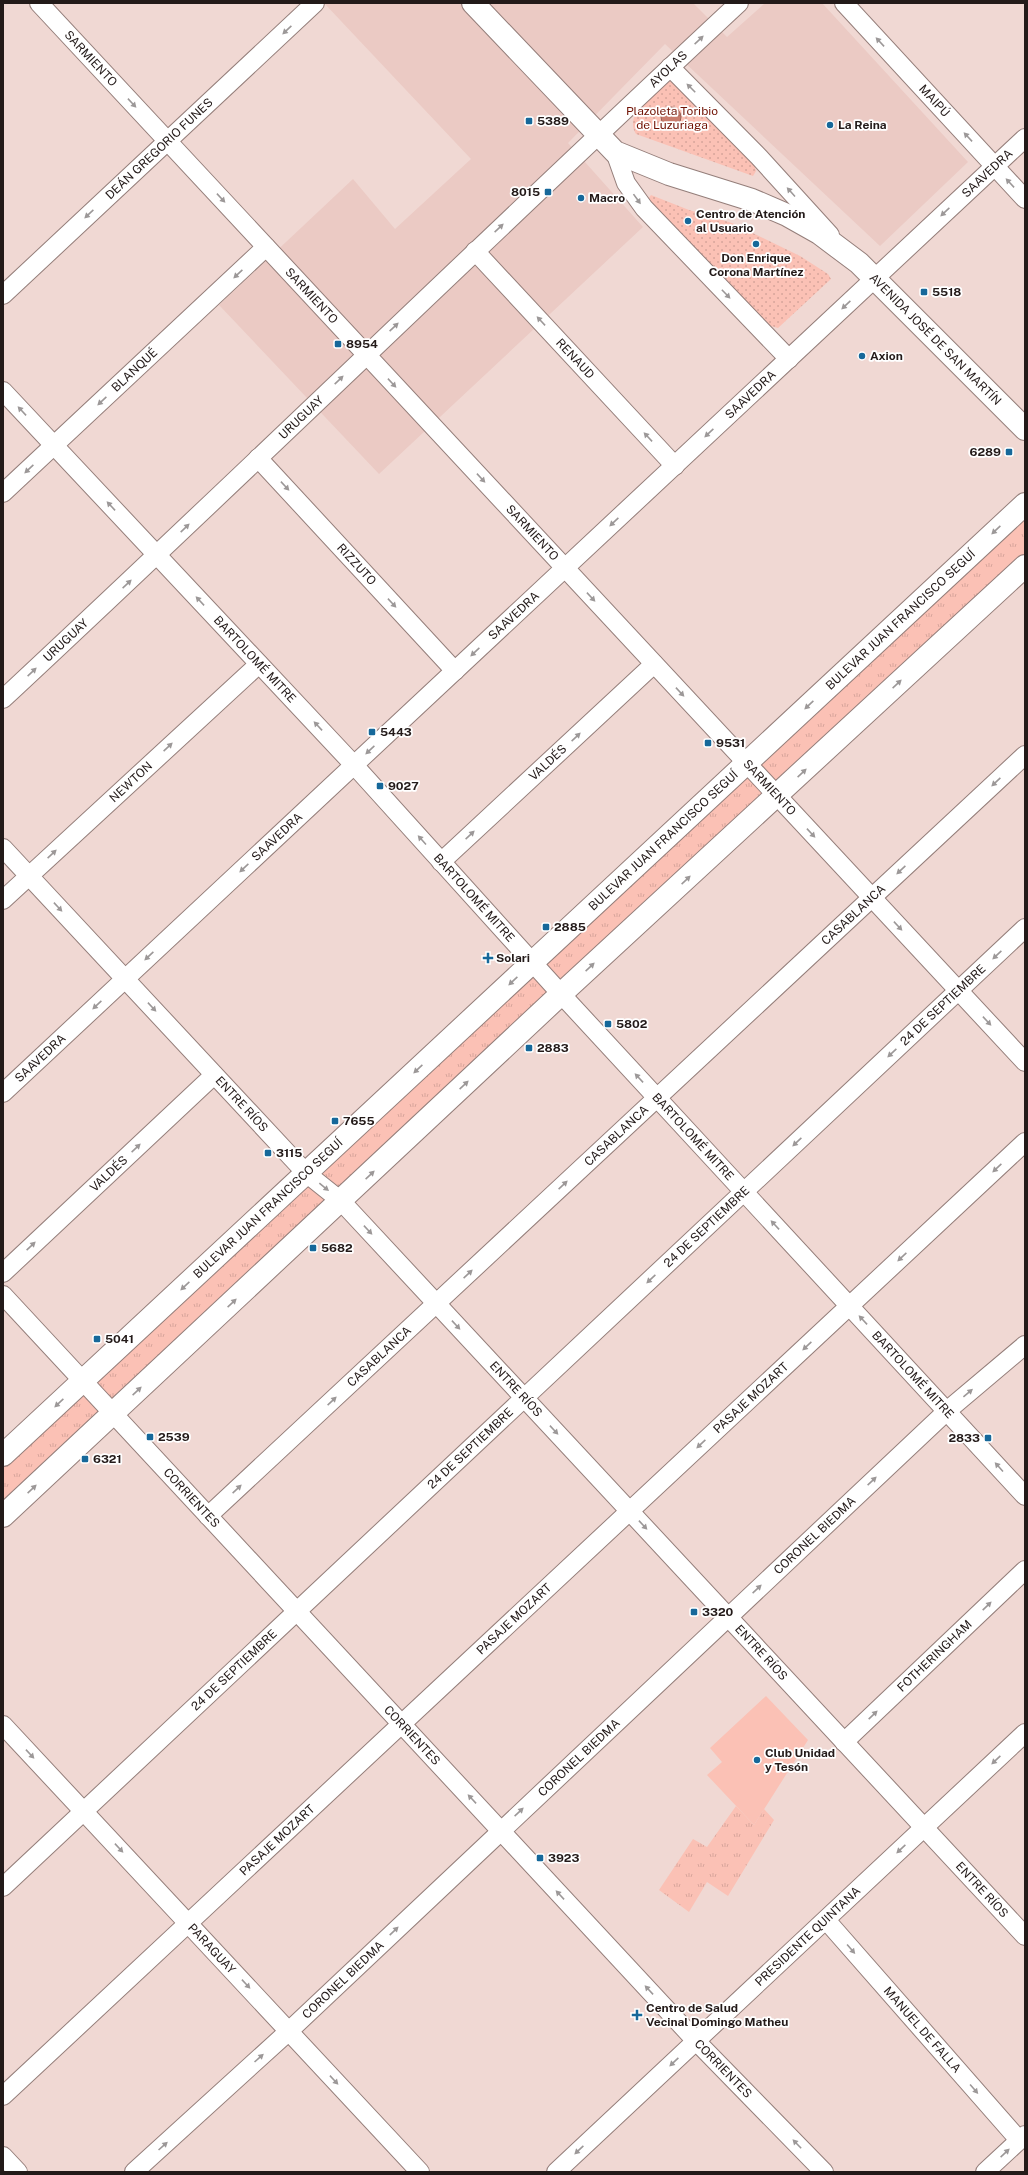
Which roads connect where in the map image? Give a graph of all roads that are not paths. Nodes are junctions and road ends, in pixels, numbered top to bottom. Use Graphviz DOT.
graph roads {
  1 [pos="39,3"];
  2 [pos="315,3"];
  3 [pos="473,3"];
  4 [pos="739,3"];
  5 [pos="844,3"];
  6 [pos="670,67"];
  7 [pos="597,135"];
  8 [pos="1025,138"];
  9 [pos="167,141"];
  10 [pos="615,152"];
  11 [pos="994,166"];
  12 [pos="1025,199"];
  13 [pos="266,247"];
  14 [pos="475,251"];
  15 [pos="845,252"];
  16 [pos="875,278"];
  17 [pos="3,295"];
  18 [pos="366,354"];
  19 [pos="789,359"];
  20 [pos="3,391"];
  21 [pos="1025,429"];
  22 [pos="54,445"];
  23 [pos="258,458"];
  24 [pos="675,466"];
  25 [pos="3,494"];
  26 [pos="1025,504"];
  27 [pos="157,555"];
  28 [pos="1025,566"];
  29 [pos="565,568"];
  30 [pos="259,664"];
  31 [pos="654,664"];
  32 [pos="455,671"];
  33 [pos="3,699"];
  34 [pos="1025,755"];
  35 [pos="746,763"];
  36 [pos="354,765"];
  37 [pos="777,796"];
  38 [pos="3,848"];
  39 [pos="442,862"];
  40 [pos="29,876"];
  41 [pos="872,898"];
  42 [pos="3,900"];
  43 [pos="1025,928"];
  44 [pos="533,962"];
  45 [pos="125,978"];
  46 [pos="958,991"];
  47 [pos="561,994"];
  48 [pos="1025,1062"];
  49 [pos="214,1075"];
  50 [pos="3,1093"];
  51 [pos="657,1098"];
  52 [pos="1025,1142"];
  53 [pos="306,1173"];
  54 [pos="744,1192"];
  55 [pos="341,1201"];
  56 [pos="3,1273"];
  57 [pos="3,1295"];
  58 [pos="436,1304"];
  59 [pos="850,1306"];
  60 [pos="1025,1345"];
  61 [pos="83,1381"];
  62 [pos="524,1398"];
  63 [pos="948,1410"];
  64 [pos="113,1413"];
  65 [pos="3,1455"];
  66 [pos="1025,1496"];
  67 [pos="629,1511"];
  68 [pos="3,1516"];
  69 [pos="208,1516"];
  70 [pos="1025,1570"];
  71 [pos="297,1612"];
  72 [pos="728,1616"];
  73 [pos="402,1724"];
  74 [pos="3,1725"];
  75 [pos="1025,1733"];
  76 [pos="844,1742"];
  77 [pos="84,1811"];
  78 [pos="924,1827"];
  79 [pos="500,1830"];
  80 [pos="3,1887"];
  81 [pos="826,1920"];
  82 [pos="188,1923"];
  83 [pos="1025,1936"];
  84 [pos="289,2031"];
  85 [pos="696,2041"];
  86 [pos="3,2096"];
  87 [pos="1022,2137"];
  88 [pos="3,2156"];
  89 [pos="18,2172"];
  90 [pos="134,2172"];
  91 [pos="420,2172"];
  92 [pos="556,2172"];
  93 [pos="824,2172"];
  94 [pos="985,2172"];
  1 -- 9 [label="street, SARMIENTO, one-way"];
  2 -- 9 [label="street, DEÁN GREGORIO FUNES, one-way"];
  3 -- 7 [label="main road, AVENIDA JOSÉ DE SAN MARTÍN"];
  6 -- 4 [label="street, AYOLAS, one-way"];
  11 -- 5 [label="street, MAIPÚ, one-way"];
  6 -- 7 [label="street, AYOLAS"];
  15 -- 6 [label="street, AVENIDA JOSÉ DE SAN MARTÍN, one-way"];
  7 -- 10 [label="main road, AVENIDA JOSÉ DE SAN MARTÍN"];
  14 -- 7 [label="street, URUGUAY, one-way"];
  8 -- 11 [label="street, SAAVEDRA"];
  9 -- 13 [label="street, SARMIENTO, one-way"];
  9 -- 17 [label="street, DEÁN GREGORIO FUNES, one-way"];
  10 -- 15 [label="main road, AVENIDA JOSÉ DE SAN MARTÍN"];
  10 -- 19 [label="street, AVENIDA JOSÉ DE SAN MARTÍN, one-way"];
  12 -- 11 [label="street, MAIPÚ, one-way"];
  11 -- 16 [label="street, SAAVEDRA, one-way"];
  13 -- 18 [label="street, SARMIENTO"];
  13 -- 22 [label="street, BLANQUÉ, one-way"];
  18 -- 14 [label="street, URUGUAY, one-way"];
  24 -- 14 [label="street, RENAUD, one-way"];
  15 -- 16 [label="main road, AVENIDA JOSÉ DE SAN MARTÍN"];
  16 -- 19 [label="street, SAAVEDRA, one-way"];
  16 -- 21 [label="main road, AVENIDA JOSÉ DE SAN MARTÍN"];
  23 -- 18 [label="street, URUGUAY, one-way"];
  18 -- 29 [label="street, SARMIENTO, one-way"];
  19 -- 24 [label="street, SAAVEDRA, one-way"];
  22 -- 20 [label="street, BARTOLOMÉ MITRE, one-way"];
  22 -- 25 [label="street, BLANQUÉ, one-way"];
  27 -- 22 [label="street, BARTOLOMÉ MITRE, one-way"];
  27 -- 23 [label="street, URUGUAY, one-way"];
  23 -- 32 [label="street, RIZZUTO, one-way"];
  24 -- 29 [label="street, SAAVEDRA, one-way"];
  26 -- 35 [label="main road, BULEVAR JUAN FRANCISCO SEGUÍ, one-way"];
  30 -- 27 [label="street, BARTOLOMÉ MITRE, one-way"];
  33 -- 27 [label="street, URUGUAY, one-way"];
  37 -- 28 [label="main road, one-way"];
  29 -- 31 [label="street, SARMIENTO, one-way"];
  29 -- 32 [label="street, SAAVEDRA, one-way"];
  36 -- 30 [label="street, BARTOLOMÉ MITRE, one-way"];
  40 -- 30 [label="street, NEWTON, one-way"];
  31 -- 35 [label="street, SARMIENTO, one-way"];
  39 -- 31 [label="street, VALDÉS, one-way"];
  32 -- 36 [label="street, SAAVEDRA, one-way"];
  34 -- 41 [label="street, CASABLANCA, one-way"];
  35 -- 37 [label="street, SARMIENTO"];
  35 -- 44 [label="main road, BULEVAR JUAN FRANCISCO SEGUÍ"];
  39 -- 36 [label="street, BARTOLOMÉ MITRE, one-way"];
  36 -- 45 [label="street, SAAVEDRA, one-way"];
  37 -- 41 [label="street, SARMIENTO, one-way"];
  47 -- 37 [label="main road, one-way"];
  38 -- 40 [label="street, ENTRE RÍOS"];
  39 -- 44 [label="street, BARTOLOMÉ MITRE"];
  40 -- 42 [label="street, NEWTON"];
  40 -- 45 [label="street, ENTRE RÍOS, one-way"];
  41 -- 46 [label="street, SARMIENTO, one-way"];
  41 -- 51 [label="street, CASABLANCA"];
  43 -- 46 [label="street, 24 DE SEPTIEMBRE, one-way"];
  44 -- 47 [label="street, BARTOLOMÉ MITRE"];
  44 -- 53 [label="main road, BULEVAR JUAN FRANCISCO SEGUÍ, one-way"];
  45 -- 49 [label="street, ENTRE RÍOS, one-way"];
  45 -- 50 [label="street, SAAVEDRA, one-way"];
  46 -- 48 [label="street, SARMIENTO, one-way"];
  46 -- 54 [label="street, 24 DE SEPTIEMBRE, one-way"];
  51 -- 47 [label="street, BARTOLOMÉ MITRE, one-way"];
  55 -- 47 [label="main road, one-way"];
  49 -- 53 [label="street, ENTRE RÍOS"];
  56 -- 49 [label="street, VALDÉS, one-way"];
  51 -- 54 [label="street, BARTOLOMÉ MITRE"];
  58 -- 51 [label="street, CASABLANCA, one-way"];
  52 -- 59 [label="street, PASAJE MOZART, one-way"];
  53 -- 55 [label="street, ENTRE RÍOS, one-way"];
  53 -- 61 [label="main road, BULEVAR JUAN FRANCISCO SEGUÍ, one-way"];
  59 -- 54 [label="street, BARTOLOMÉ MITRE, one-way"];
  54 -- 62 [label="street, 24 DE SEPTIEMBRE, one-way"];
  55 -- 58 [label="street, ENTRE RÍOS, one-way"];
  64 -- 55 [label="main road, one-way"];
  57 -- 61 [label="street, CORRIENTES"];
  58 -- 62 [label="street, ENTRE RÍOS, one-way"];
  69 -- 58 [label="street, CASABLANCA, one-way"];
  63 -- 59 [label="street, BARTOLOMÉ MITRE, one-way"];
  59 -- 67 [label="street, PASAJE MOZART, one-way"];
  63 -- 60 [label="street, CORONEL BIEDMA, one-way"];
  61 -- 64 [label="street, CORRIENTES"];
  61 -- 65 [label="main road, BULEVAR JUAN FRANCISCO SEGUÍ, one-way"];
  62 -- 67 [label="street, ENTRE RÍOS, one-way"];
  62 -- 71 [label="street, 24 DE SEPTIEMBRE"];
  66 -- 63 [label="street, BARTOLOMÉ MITRE, one-way"];
  72 -- 63 [label="street, CORONEL BIEDMA, one-way"];
  68 -- 64 [label="main road, one-way"];
  64 -- 69 [label="street, CORRIENTES"];
  67 -- 72 [label="street, ENTRE RÍOS, one-way"];
  67 -- 73 [label="street, PASAJE MOZART"];
  69 -- 71 [label="street, CORRIENTES"];
  76 -- 70 [label="street, FOTHERINGHAM, one-way"];
  71 -- 73 [label="street, CORRIENTES"];
  71 -- 77 [label="street, 24 DE SEPTIEMBRE"];
  72 -- 76 [label="street, ENTRE RÍOS"];
  79 -- 72 [label="street, CORONEL BIEDMA, one-way"];
  79 -- 73 [label="street, CORRIENTES, one-way"];
  73 -- 82 [label="street, PASAJE MOZART"];
  74 -- 77 [label="street, PARAGUAY, one-way"];
  75 -- 78 [label="street, PRESIDENTE QUINTANA, one-way"];
  76 -- 78 [label="street, ENTRE RÍOS"];
  77 -- 80 [label="street, 24 DE SEPTIEMBRE"];
  77 -- 82 [label="street, PARAGUAY, one-way"];
  78 -- 81 [label="street, PRESIDENTE QUINTANA, one-way"];
  78 -- 83 [label="street, ENTRE RÍOS"];
  84 -- 79 [label="street, CORONEL BIEDMA, one-way"];
  85 -- 79 [label="street, CORRIENTES, one-way"];
  81 -- 85 [label="street, PRESIDENTE QUINTANA"];
  81 -- 87 [label="street, MANUEL DE FALLA, one-way"];
  82 -- 84 [label="street, PARAGUAY, one-way"];
  82 -- 86 [label="street, PASAJE MOZART"];
  90 -- 84 [label="street, CORONEL BIEDMA, one-way"];
  84 -- 91 [label="street, PARAGUAY, one-way"];
  85 -- 92 [label="street, PRESIDENTE QUINTANA, one-way"];
  93 -- 85 [label="street, CORRIENTES, one-way"];
  94 -- 87 [label="street, one-way"];
  88 -- 89 [label="street"];
}
